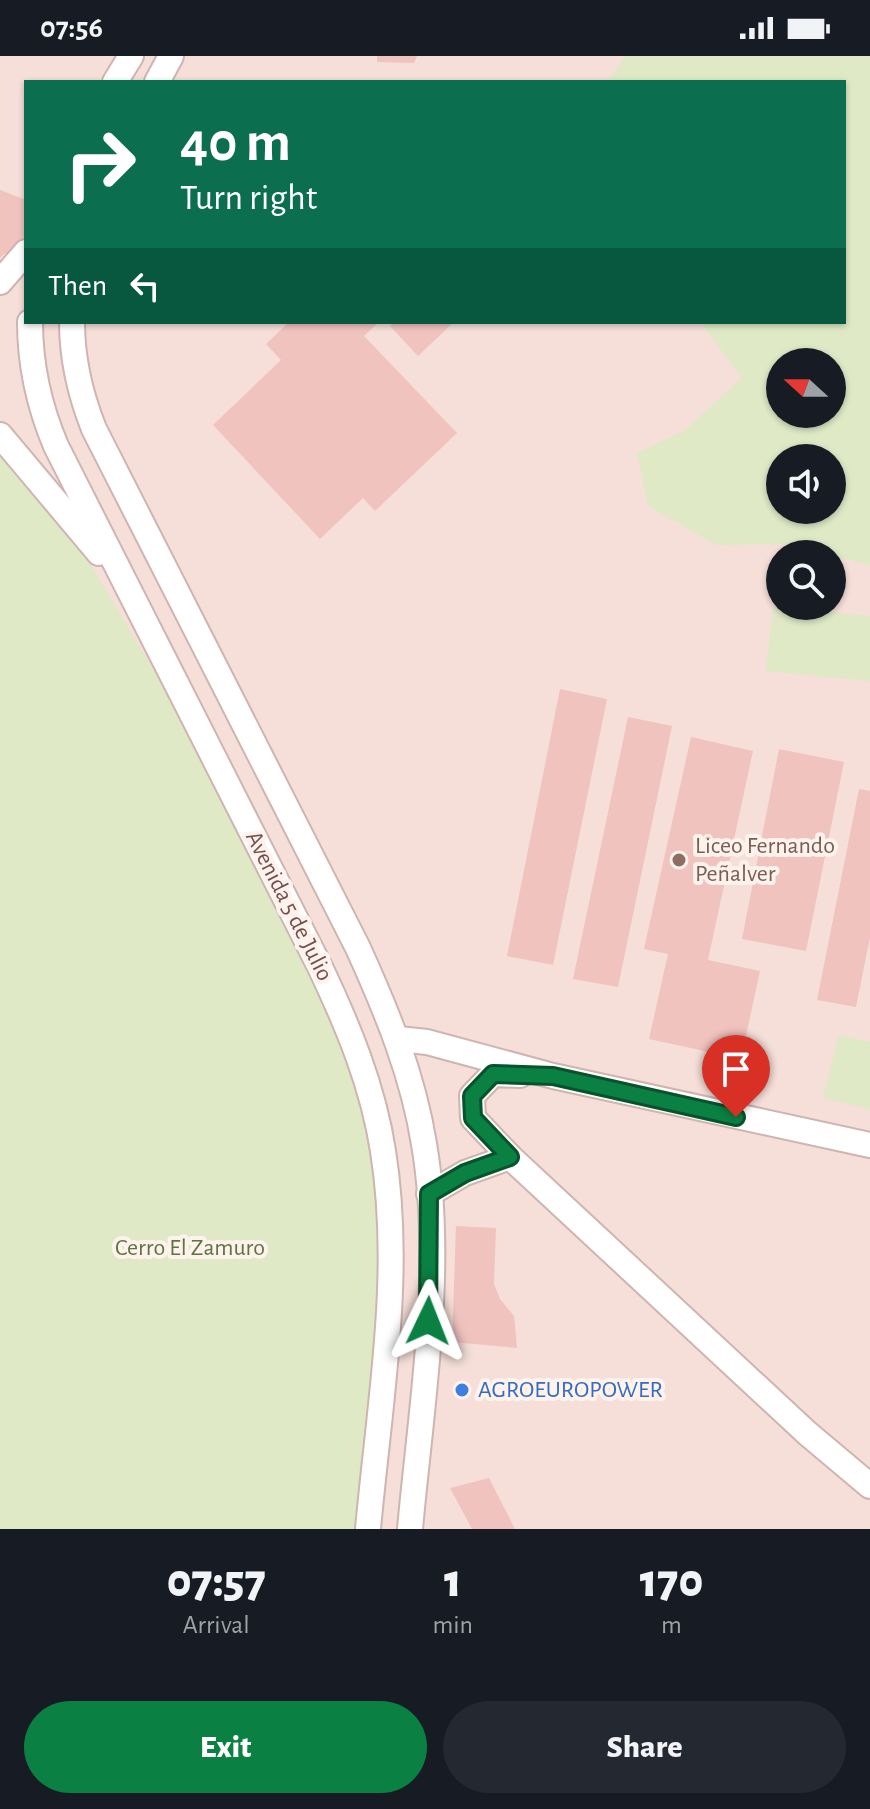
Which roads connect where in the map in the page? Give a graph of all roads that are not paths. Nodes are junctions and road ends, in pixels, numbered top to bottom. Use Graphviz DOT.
graph roads {
  1 [pos="131,56"];
  2 [pos="171,56"];
  3 [pos="116,80"];
  4 [pos="158,80"];
  5 [pos="24,254"];
  6 [pos="0,282"];
  7 [pos="30,324"];
  8 [pos="72,324"];
  9 [pos="0,435"];
  10 [pos="125,584"];
  11 [pos="398,1039"];
  12 [pos="553,1076"];
  13 [pos="870,1145"];
  14 [pos="510,1157"];
  15 [pos="429,1194"];
  16 [pos="870,1486"];
  17 [pos="368,1529"];
  18 [pos="410,1529"];
  1 -- 3 [label="street"];
  2 -- 4 [label="street"];
  5 -- 6 [label="street"];
  7 -- 10 [label="street, Avenida 5 de Julio"];
  8 -- 11 [label="street, Avenida 5 de Julio"];
  9 -- 10 [label="street"];
  10 -- 17 [label="street, Avenida 5 de Julio"];
  11 -- 12 [label="street"];
  11 -- 15 [label="street, Avenida 5 de Julio"];
  12 -- 13 [label="street"];
  12 -- 14 [label="street"];
  14 -- 15 [label="street"];
  14 -- 16 [label="street"];
  15 -- 18 [label="street, Avenida 5 de Julio"];
}
